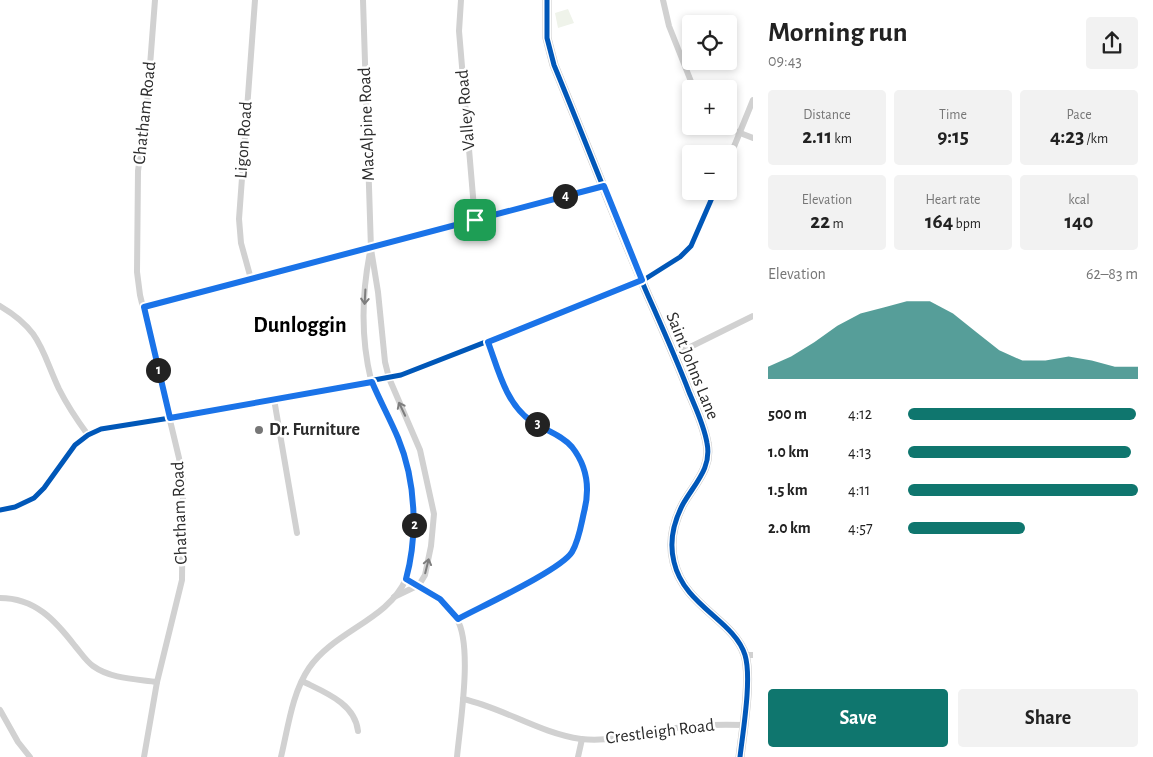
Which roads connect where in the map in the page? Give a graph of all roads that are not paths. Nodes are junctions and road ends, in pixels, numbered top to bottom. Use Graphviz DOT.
graph roads {
  1 [pos="155,0"];
  2 [pos="255,0"];
  3 [pos="363,0"];
  4 [pos="461,0"];
  5 [pos="547,0"];
  6 [pos="663,0"];
  7 [pos="691,80"];
  8 [pos="753,100"];
  9 [pos="739,134"];
  10 [pos="753,138"];
  11 [pos="735,145"];
  12 [pos="604,186"];
  13 [pos="712,200"];
  14 [pos="475,220"];
  15 [pos="370,249"];
  16 [pos="251,279"];
  17 [pos="642,280"];
  18 [pos="0,306"];
  19 [pos="144,307"];
  20 [pos="753,316"];
  21 [pos="488,342"];
  22 [pos="674,355"];
  23 [pos="389,378"];
  24 [pos="372,382"];
  25 [pos="274,399"];
  26 [pos="170,418"];
  27 [pos="88,435"];
  28 [pos="0,510"];
  29 [pos="297,533"];
  30 [pos="406,579"];
  31 [pos="418,585"];
  32 [pos="394,597"];
  33 [pos="0,598"];
  34 [pos="458,619"];
  35 [pos="749,655"];
  36 [pos="302,681"];
  37 [pos="157,682"];
  38 [pos="463,699"];
  39 [pos="0,710"];
  40 [pos="744,725"];
  41 [pos="358,731"];
  42 [pos="582,739"];
  43 [pos="30,757"];
  44 [pos="144,757"];
  45 [pos="281,757"];
  46 [pos="457,757"];
  47 [pos="578,757"];
  48 [pos="740,757"];
  1 -- 19 [label="street, Chatham Road"];
  2 -- 16 [label="street, Ligon Road"];
  3 -- 15 [label="street, MacAlpine Road"];
  4 -- 14 [label="street, Valley Road"];
  5 -- 12 [label="street, Saint Johns Lane"];
  6 -- 7 [label="street"];
  8 -- 9 [label="street"];
  9 -- 10 [label="street"];
  9 -- 11 [label="street"];
  12 -- 14 [label="street"];
  12 -- 17 [label="street, Saint Johns Lane"];
  13 -- 17 [label="street"];
  14 -- 15 [label="street"];
  15 -- 16 [label="street"];
  15 -- 23 [label="street, MacAlpine Road"];
  15 -- 24 [label="street, MacAlpine Road, one-way"];
  16 -- 19 [label="street"];
  17 -- 21 [label="street"];
  17 -- 22 [label="street, Saint Johns Lane"];
  18 -- 27 [label="street"];
  19 -- 26 [label="street, Chatham Road"];
  20 -- 22 [label="street"];
  21 -- 23 [label="street"];
  21 -- 34 [label="street"];
  22 -- 35 [label="street, Saint Johns Lane"];
  23 -- 24 [label="street"];
  31 -- 23 [label="street, MacAlpine Road, one-way"];
  24 -- 25 [label="street"];
  24 -- 30 [label="street, MacAlpine Road"];
  25 -- 26 [label="street"];
  25 -- 29 [label="street"];
  26 -- 27 [label="street"];
  26 -- 37 [label="street, Chatham Road"];
  27 -- 28 [label="street"];
  30 -- 31 [label="street"];
  30 -- 32 [label="street, MacAlpine Road"];
  31 -- 32 [label="street, MacAlpine Road"];
  31 -- 34 [label="street"];
  32 -- 36 [label="street, MacAlpine Road"];
  33 -- 37 [label="street"];
  34 -- 38 [label="street"];
  35 -- 40 [label="street, Saint Johns Lane"];
  36 -- 41 [label="street"];
  36 -- 45 [label="street, MacAlpine Road"];
  37 -- 44 [label="street, Chatham Road"];
  38 -- 42 [label="street, Crestleigh Road"];
  38 -- 46 [label="street"];
  39 -- 43 [label="street"];
  40 -- 42 [label="street, Crestleigh Road"];
  40 -- 48 [label="street, Saint Johns Lane"];
  42 -- 47 [label="street"];
}
